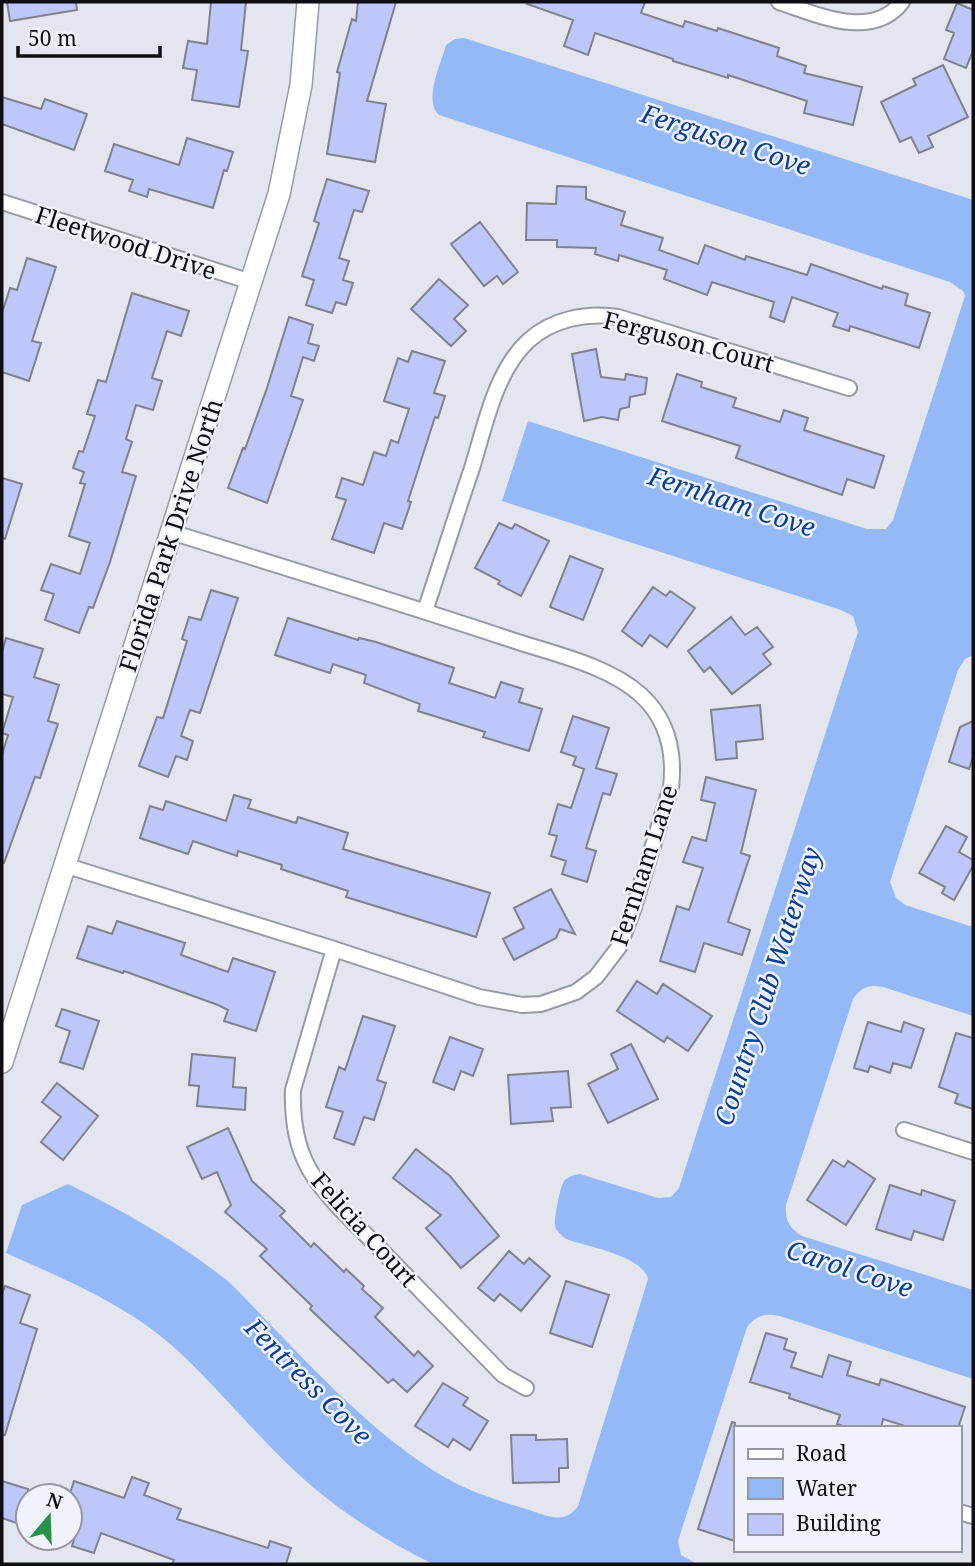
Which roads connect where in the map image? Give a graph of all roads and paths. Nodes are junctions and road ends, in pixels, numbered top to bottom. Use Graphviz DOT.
graph roads {
  1 [pos="308,2"];
  2 [pos="779,2"];
  3 [pos="902,2"];
  4 [pos="2,202"];
  5 [pos="251,282"];
  6 [pos="849,388"];
  7 [pos="172,532"];
  8 [pos="425,611"];
  9 [pos="65,865"];
  10 [pos="334,949"];
  11 [pos="2,1062"];
  12 [pos="904,1130"];
  13 [pos="973,1152"];
  14 [pos="526,1388"];
  1 -- 5 [label="street, Florida Park Drive North"];
  2 -- 3 [label="street"];
  4 -- 5 [label="street, Fleetwood Drive"];
  5 -- 7 [label="street, Florida Park Drive North"];
  6 -- 8 [label="street, Ferguson Court"];
  7 -- 8 [label="street, Fernham Lane"];
  7 -- 9 [label="street, Florida Park Drive North"];
  8 -- 10 [label="street, Fernham Lane"];
  9 -- 10 [label="street, Fernham Lane"];
  9 -- 11 [label="street, Florida Park Drive North"];
  10 -- 14 [label="street, Felicia Court"];
  12 -- 13 [label="street"];
}
